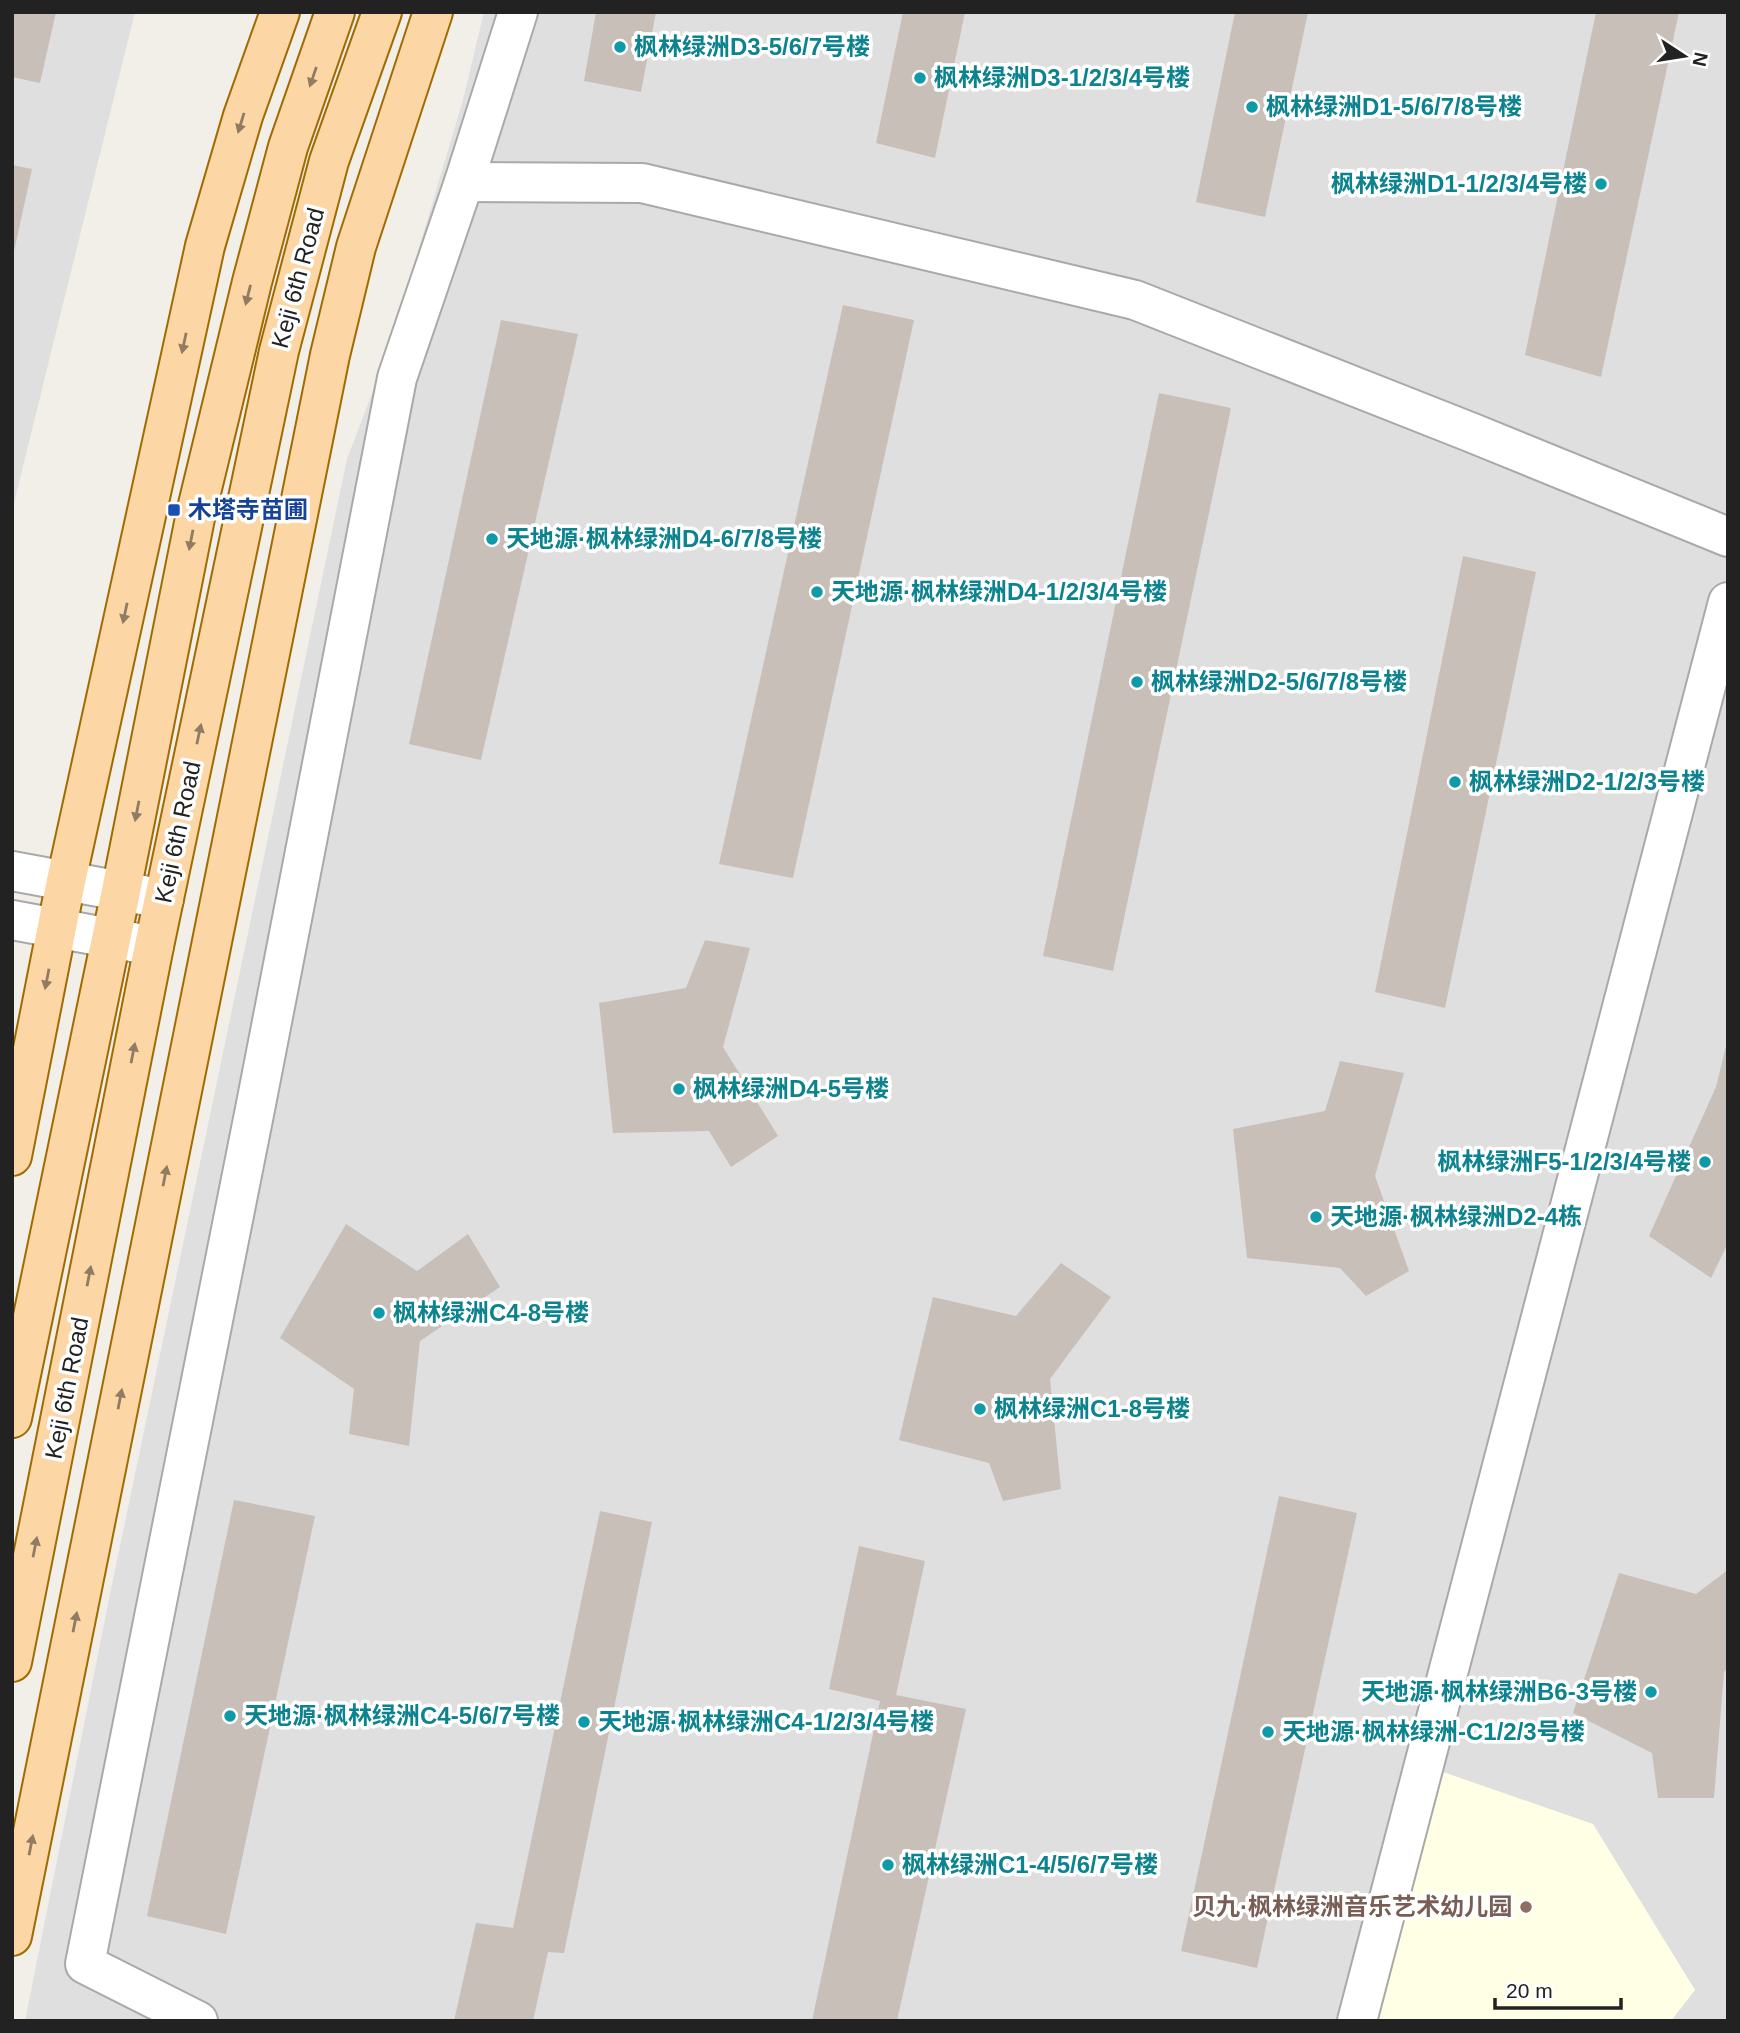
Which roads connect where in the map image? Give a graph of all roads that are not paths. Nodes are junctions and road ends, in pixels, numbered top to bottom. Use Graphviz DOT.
graph roads {
  1 [pos="280,12"];
  2 [pos="335,12"];
  3 [pos="382,12"];
  4 [pos="433,12"];
  5 [pos="518,12"];
  6 [pos="464,182"];
  7 [pos="1728,537"];
  8 [pos="1728,602"];
  9 [pos="12,871"];
  10 [pos="66,881"];
  11 [pos="121,891"];
  12 [pos="164,899"];
  13 [pos="12,920"];
  14 [pos="57,929"];
  15 [pos="111,939"];
  16 [pos="154,946"];
  17 [pos="12,1156"];
  18 [pos="12,1418"];
  19 [pos="12,1662"];
  20 [pos="12,1936"];
  21 [pos="198,2021"];
  22 [pos="1357,2021"];
  1 -- 10 [label="main road, one-way"];
  2 -- 11 [label="main road, Keji 6th Road, one-way"];
  12 -- 3 [label="main road, Keji 6th Road, one-way"];
  20 -- 4 [label="main road, one-way"];
  5 -- 6 [label="street"];
  6 -- 7 [label="street"];
  6 -- 21 [label="street"];
  8 -- 22 [label="street"];
  9 -- 10 [label="street"];
  10 -- 11 [label="street"];
  10 -- 14 [label="main road"];
  11 -- 12 [label="street"];
  11 -- 15 [label="main road, Keji 6th Road"];
  12 -- 16 [label="main road, Keji 6th Road"];
  13 -- 14 [label="street"];
  14 -- 15 [label="street"];
  14 -- 17 [label="main road, one-way"];
  15 -- 16 [label="street"];
  15 -- 18 [label="main road, Keji 6th Road"];
  19 -- 16 [label="main road, Keji 6th Road, one-way"];
}
